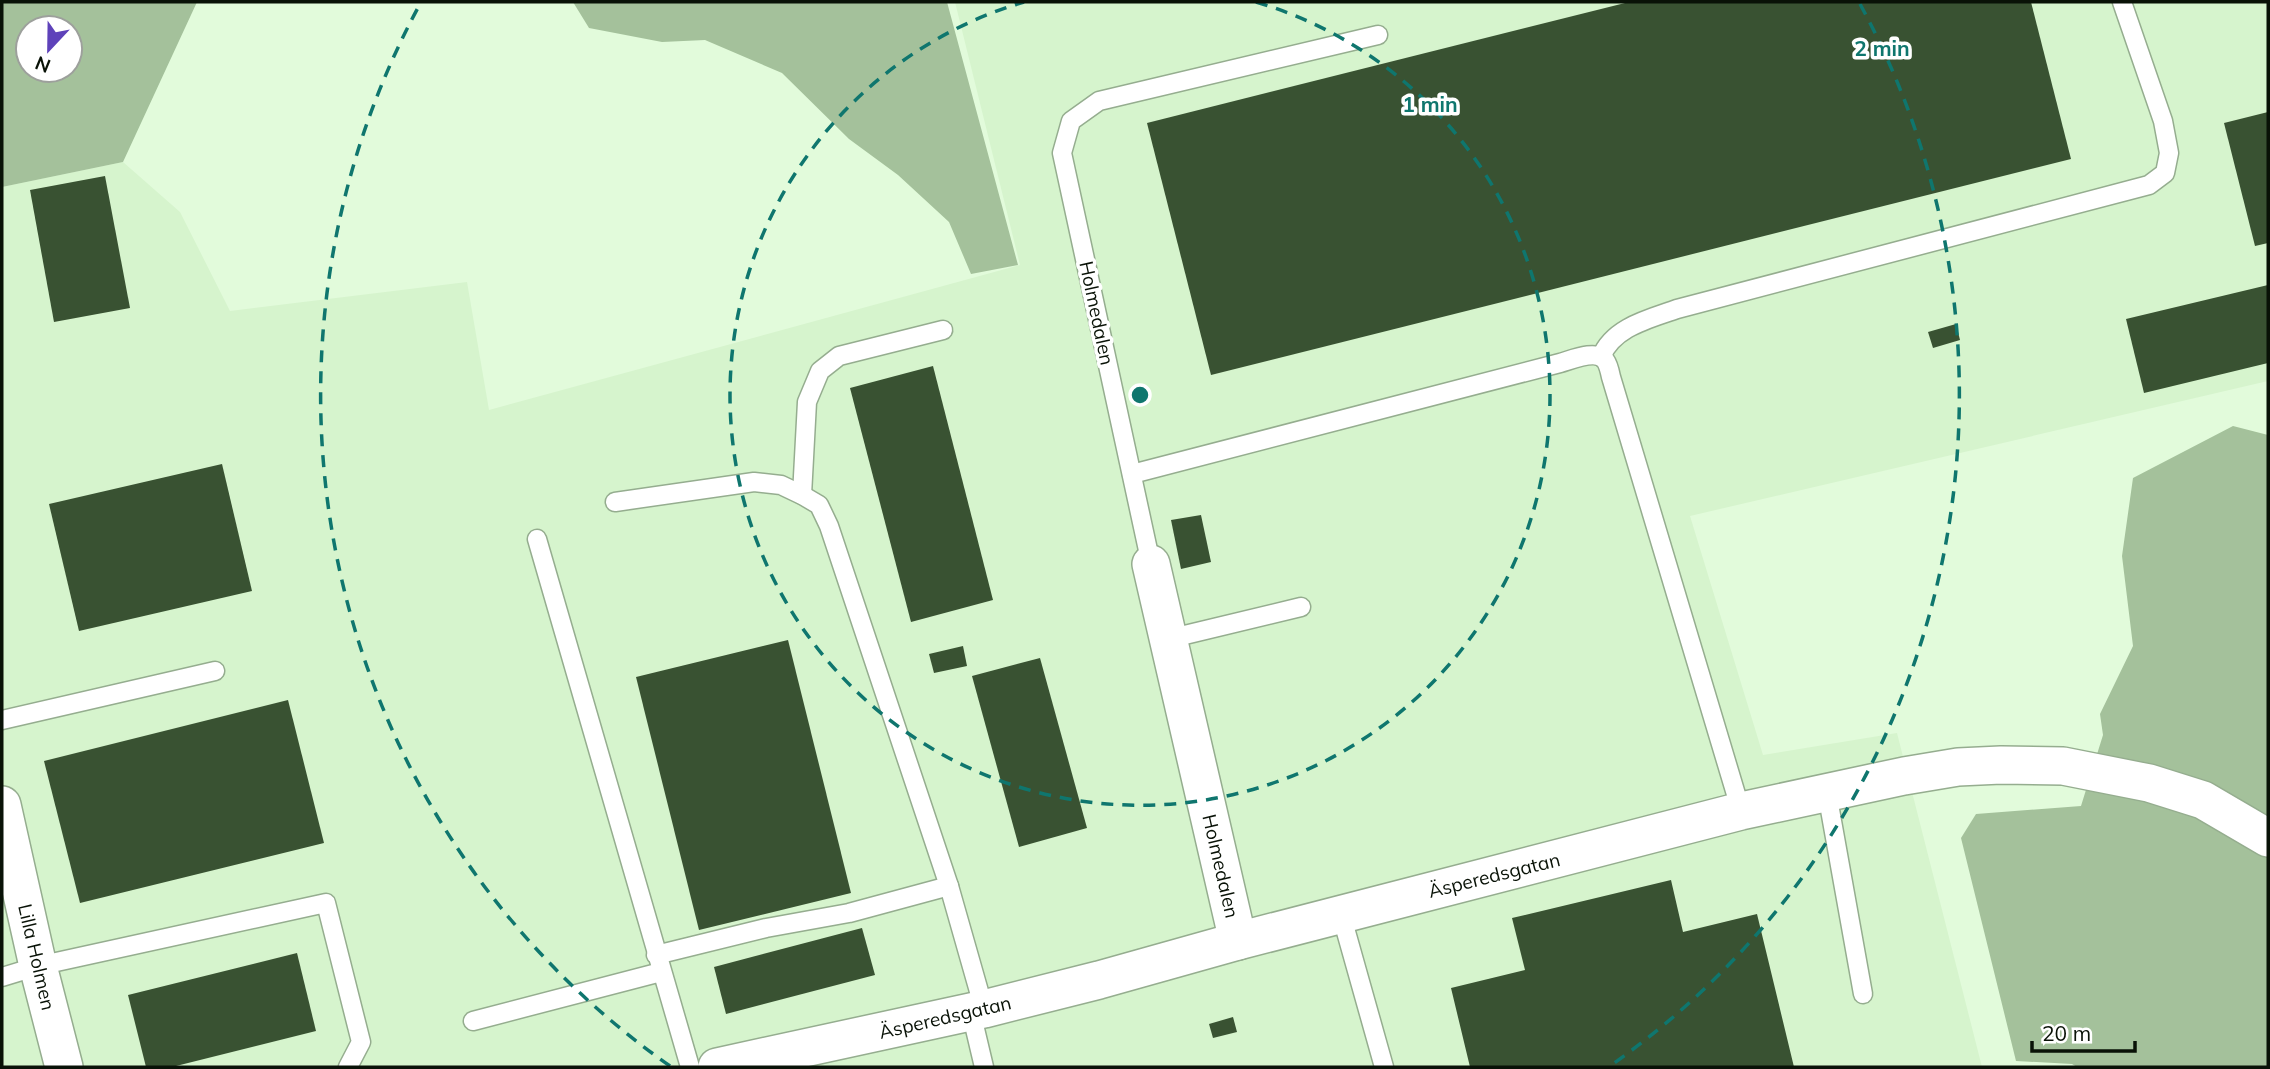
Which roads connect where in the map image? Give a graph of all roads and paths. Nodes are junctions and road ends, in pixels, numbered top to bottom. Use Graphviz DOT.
graph roads {
  1 [pos="2122,2"];
  2 [pos="1378,35"];
  3 [pos="943,330"];
  4 [pos="1601,357"];
  5 [pos="1132,474"];
  6 [pos="802,495"];
  7 [pos="615,502"];
  8 [pos="537,539"];
  9 [pos="1151,564"];
  10 [pos="1301,607"];
  11 [pos="1168,639"];
  12 [pos="215,671"];
  13 [pos="2,720"];
  14 [pos="1827,793"];
  15 [pos="1741,811"];
  16 [pos="3,819"];
  17 [pos="2268,838"];
  18 [pos="949,887"];
  19 [pos="1341,914"];
  20 [pos="1238,941"];
  21 [pos="658,963"];
  22 [pos="38,966"];
  23 [pos="2,977"];
  24 [pos="1863,994"];
  25 [pos="977,1011"];
  26 [pos="473,1021"];
  27 [pos="768,1062"];
  28 [pos="64,1067"];
  29 [pos="348,1067"];
  30 [pos="690,1067"];
  31 [pos="717,1067"];
  32 [pos="984,1067"];
  33 [pos="1384,1067"];
  1 -- 4 [label="lane"];
  2 -- 5 [label="lane, Holmedalen"];
  3 -- 6 [label="lane"];
  4 -- 5 [label="lane"];
  4 -- 15 [label="lane"];
  5 -- 9 [label="lane, Holmedalen"];
  6 -- 7 [label="lane"];
  6 -- 18 [label="lane"];
  8 -- 21 [label="lane"];
  9 -- 11 [label="street, Holmedalen"];
  10 -- 11 [label="lane"];
  11 -- 20 [label="street, Holmedalen"];
  12 -- 13 [label="lane"];
  14 -- 15 [label="street, Äsperedsgatan"];
  14 -- 17 [label="street, Äsperedsgatan"];
  14 -- 24 [label="lane"];
  15 -- 19 [label="street, Äsperedsgatan"];
  16 -- 22 [label="street, Lilla Holmen"];
  18 -- 21 [label="lane"];
  18 -- 25 [label="lane"];
  19 -- 20 [label="street, Äsperedsgatan"];
  19 -- 33 [label="lane"];
  20 -- 25 [label="street, Äsperedsgatan"];
  21 -- 26 [label="lane"];
  21 -- 30 [label="lane"];
  22 -- 23 [label="lane"];
  22 -- 28 [label="street, Lilla Holmen"];
  22 -- 29 [label="lane"];
  25 -- 27 [label="street, Äsperedsgatan"];
  25 -- 32 [label="lane"];
  27 -- 31 [label="street, Äsperedsgatan"];
}
